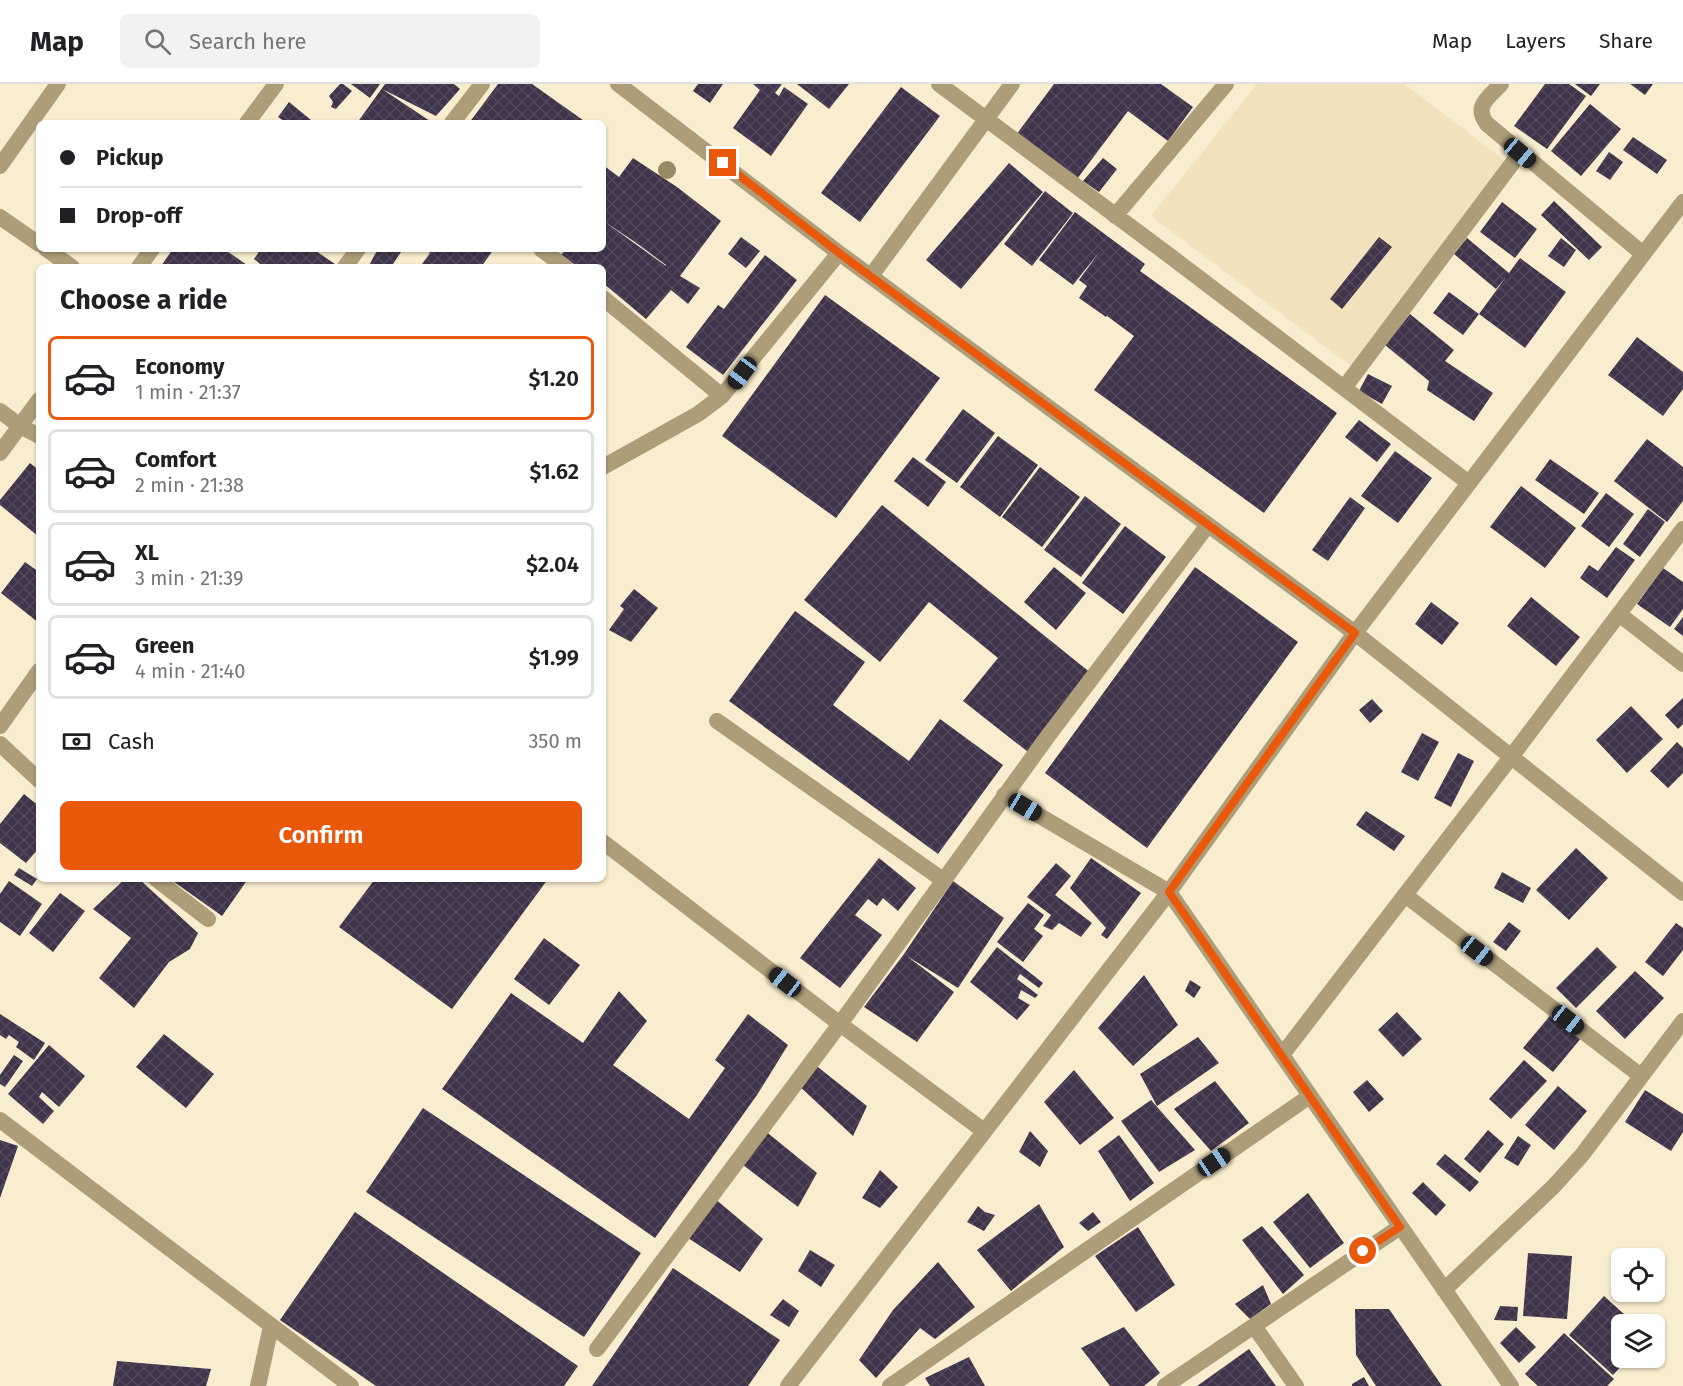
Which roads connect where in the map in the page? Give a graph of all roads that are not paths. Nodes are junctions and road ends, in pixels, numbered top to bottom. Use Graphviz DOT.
graph roads {
  1 [pos="58,84"];
  2 [pos="276,84"];
  3 [pos="482,84"];
  4 [pos="618,84"];
  5 [pos="939,84"];
  6 [pos="1012,84"];
  7 [pos="1226,84"];
  8 [pos="1501,84"];
  9 [pos="248,120"];
  10 [pos="454,120"];
  11 [pos="986,120"];
  12 [pos="1520,153"];
  13 [pos="0,166"];
  14 [pos="1683,202"];
  15 [pos="1115,216"];
  16 [pos="0,217"];
  17 [pos="36,242"];
  18 [pos="50,252"];
  19 [pos="545,252"];
  20 [pos="839,253"];
  21 [pos="1643,255"];
  22 [pos="68,264"];
  23 [pos="561,264"];
  24 [pos="871,276"];
  25 [pos="606,300"];
  26 [pos="1344,388"];
  27 [pos="722,396"];
  28 [pos="36,404"];
  29 [pos="0,411"];
  30 [pos="20,426"];
  31 [pos="36,434"];
  32 [pos="0,453"];
  33 [pos="606,465"];
  34 [pos="1469,483"];
  35 [pos="1209,525"];
  36 [pos="1683,529"];
  37 [pos="1619,614"];
  38 [pos="1355,633"];
  39 [pos="1683,664"];
  40 [pos="36,675"];
  41 [pos="717,721"];
  42 [pos="0,726"];
  43 [pos="0,744"];
  44 [pos="1511,757"];
  45 [pos="36,777"];
  46 [pos="1005,795"];
  47 [pos="606,844"];
  48 [pos="944,880"];
  49 [pos="160,882"];
  50 [pos="1169,892"];
  51 [pos="1683,893"];
  52 [pos="1405,895"];
  53 [pos="208,919"];
  54 [pos="1683,1021"];
  55 [pos="840,1023"];
  56 [pos="1282,1055"];
  57 [pos="1641,1076"];
  58 [pos="1310,1096"];
  59 [pos="0,1120"];
  60 [pos="984,1131"];
  61 [pos="1400,1227"];
  62 [pos="1444,1290"];
  63 [pos="271,1326"];
  64 [pos="1254,1326"];
  65 [pos="597,1349"];
  66 [pos="795,1383"];
  67 [pos="258,1386"];
  68 [pos="351,1386"];
  69 [pos="890,1386"];
  70 [pos="1165,1386"];
  71 [pos="1296,1386"];
  72 [pos="1511,1386"];
  1 -- 13 [label="street"];
  2 -- 9 [label="street"];
  3 -- 10 [label="street"];
  4 -- 20 [label="street"];
  5 -- 11 [label="street"];
  6 -- 11 [label="street"];
  7 -- 15 [label="street"];
  8 -- 12 [label="street"];
  11 -- 15 [label="street"];
  11 -- 24 [label="street"];
  12 -- 21 [label="street"];
  12 -- 26 [label="street"];
  14 -- 21 [label="street"];
  15 -- 26 [label="street"];
  16 -- 17 [label="street"];
  18 -- 22 [label="street"];
  19 -- 23 [label="street"];
  20 -- 24 [label="street"];
  20 -- 27 [label="street"];
  21 -- 34 [label="street"];
  24 -- 35 [label="street"];
  25 -- 27 [label="street"];
  26 -- 34 [label="street"];
  27 -- 33 [label="street"];
  28 -- 30 [label="street"];
  29 -- 30 [label="street"];
  30 -- 31 [label="street"];
  30 -- 32 [label="street"];
  34 -- 38 [label="street"];
  35 -- 38 [label="street"];
  35 -- 46 [label="street"];
  36 -- 37 [label="street"];
  37 -- 39 [label="street"];
  37 -- 44 [label="street"];
  38 -- 44 [label="street"];
  38 -- 50 [label="street"];
  40 -- 42 [label="street"];
  41 -- 48 [label="street"];
  43 -- 45 [label="street"];
  44 -- 51 [label="street"];
  44 -- 52 [label="street"];
  46 -- 48 [label="street"];
  46 -- 50 [label="street"];
  47 -- 55 [label="street"];
  48 -- 55 [label="street"];
  49 -- 53 [label="street"];
  50 -- 56 [label="street"];
  50 -- 60 [label="street"];
  52 -- 56 [label="street"];
  52 -- 57 [label="street"];
  54 -- 57 [label="street"];
  55 -- 60 [label="street"];
  55 -- 65 [label="street"];
  56 -- 58 [label="street"];
  57 -- 62 [label="street"];
  58 -- 61 [label="street"];
  58 -- 69 [label="street"];
  59 -- 63 [label="street"];
  60 -- 66 [label="street"];
  61 -- 62 [label="street"];
  61 -- 64 [label="street"];
  62 -- 72 [label="street"];
  63 -- 67 [label="street"];
  63 -- 68 [label="street"];
  64 -- 70 [label="street"];
  64 -- 71 [label="street"];
}
